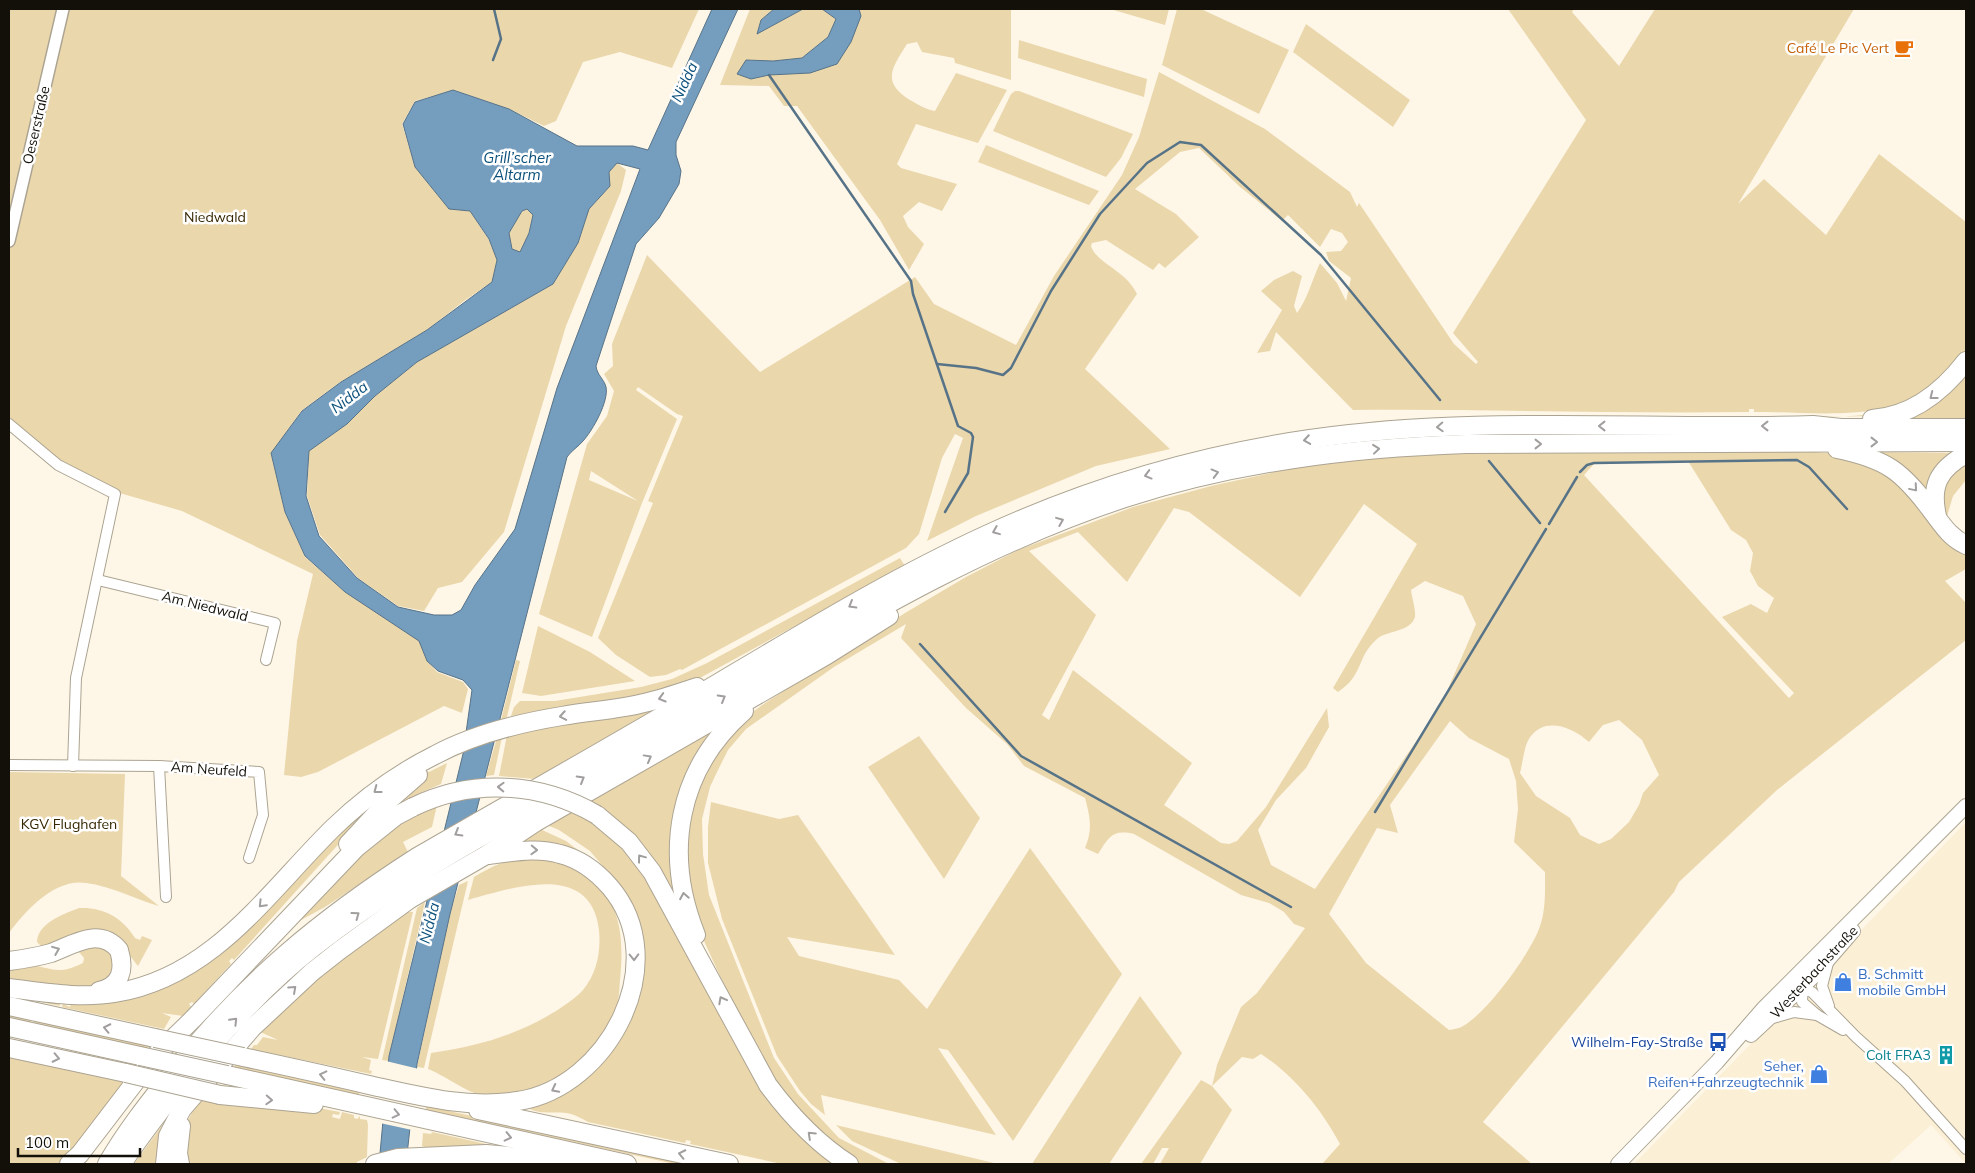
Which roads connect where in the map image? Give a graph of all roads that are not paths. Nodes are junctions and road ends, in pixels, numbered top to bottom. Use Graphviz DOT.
graph roads {
  1 [pos="63,9"];
  2 [pos="9,241"];
  3 [pos="1966,361"];
  4 [pos="9,424"];
  5 [pos="1813,425"];
  6 [pos="1966,428"];
  7 [pos="1966,442"];
  8 [pos="1808,443"];
  9 [pos="1966,454"];
  10 [pos="1938,519"];
  11 [pos="1015,540"];
  12 [pos="1966,545"];
  13 [pos="98,580"];
  14 [pos="827,655"];
  15 [pos="266,660"];
  16 [pos="726,678"];
  17 [pos="434,759"];
  18 [pos="9,765"];
  19 [pos="73,766"];
  20 [pos="159,766"];
  21 [pos="1966,806"];
  22 [pos="486,855"];
  23 [pos="249,858"];
  24 [pos="416,866"];
  25 [pos="1902,873"];
  26 [pos="318,886"];
  27 [pos="166,897"];
  28 [pos="1833,956"];
  29 [pos="9,961"];
  30 [pos="1808,966"];
  31 [pos="709,976"];
  32 [pos="9,988"];
  33 [pos="1802,988"];
  34 [pos="1784,989"];
  35 [pos="85,994"];
  36 [pos="9,1006"];
  37 [pos="1818,1015"];
  38 [pos="1834,1015"];
  39 [pos="193,1019"];
  40 [pos="1768,1020"];
  41 [pos="9,1027"];
  42 [pos="1856,1037"];
  43 [pos="9,1048"];
  44 [pos="1717,1062"];
  45 [pos="147,1074"];
  46 [pos="200,1087"];
  47 [pos="433,1100"];
  48 [pos="366,1107"];
  49 [pos="1966,1149"];
  50 [pos="69,1164"];
  51 [pos="88,1164"];
  52 [pos="98,1164"];
  53 [pos="107,1164"];
  54 [pos="122,1164"];
  55 [pos="165,1164"];
  56 [pos="180,1164"];
  57 [pos="375,1164"];
  58 [pos="623,1164"];
  59 [pos="729,1164"];
  60 [pos="849,1164"];
  61 [pos="1618,1164"];
  1 -- 2 [label="street, Oeserstraße"];
  3 -- 5 [label="highway, one-way"];
  4 -- 13 [label="street"];
  5 -- 6 [label="highway"];
  5 -- 16 [label="highway, one-way"];
  8 -- 7 [label="highway, one-way"];
  8 -- 10 [label="highway, one-way"];
  11 -- 8 [label="highway, one-way"];
  9 -- 10 [label="highway"];
  10 -- 12 [label="highway"];
  11 -- 14 [label="highway"];
  24 -- 11 [label="highway, one-way"];
  13 -- 15 [label="street, Am Niedwald"];
  13 -- 19 [label="street"];
  22 -- 14 [label="highway, one-way"];
  31 -- 14 [label="highway, one-way"];
  16 -- 17 [label="highway, one-way"];
  16 -- 24 [label="highway, one-way"];
  17 -- 26 [label="highway"];
  17 -- 35 [label="highway, one-way"];
  18 -- 19 [label="street, Am Neufeld"];
  19 -- 20 [label="street, Am Neufeld"];
  20 -- 23 [label="street, Am Neufeld"];
  20 -- 27 [label="street, Am Neufeld"];
  21 -- 25 [label="main road, Westerbachstraße"];
  46 -- 22 [label="highway, one-way"];
  22 -- 47 [label="highway, one-way"];
  24 -- 53 [label="highway"];
  54 -- 24 [label="highway, one-way"];
  25 -- 28 [label="main road, Westerbachstraße"];
  25 -- 30 [label="main road, Westerbachstraße"];
  31 -- 26 [label="highway, one-way, bridge"];
  26 -- 39 [label="highway"];
  28 -- 33 [label="main road, Westerbachstraße"];
  28 -- 38 [label="street"];
  29 -- 35 [label="highway, one-way"];
  30 -- 33 [label="street"];
  30 -- 34 [label="main road, Westerbachstraße"];
  60 -- 31 [label="highway, one-way"];
  32 -- 35 [label="highway"];
  33 -- 34 [label="street"];
  33 -- 37 [label="street"];
  33 -- 38 [label="street"];
  33 -- 40 [label="main road, Westerbachstraße"];
  34 -- 44 [label="main road, Westerbachstraße"];
  47 -- 36 [label="highway, one-way, bridge"];
  37 -- 40 [label="street"];
  37 -- 42 [label="street"];
  38 -- 42 [label="street"];
  39 -- 45 [label="highway"];
  39 -- 50 [label="highway"];
  40 -- 44 [label="main road, Westerbachstraße"];
  41 -- 48 [label="highway, bridge"];
  42 -- 49 [label="street"];
  43 -- 48 [label="highway, one-way, bridge"];
  44 -- 61 [label="main road, Westerbachstraße"];
  45 -- 51 [label="highway"];
  45 -- 52 [label="highway"];
  46 -- 55 [label="highway"];
  46 -- 56 [label="highway"];
  59 -- 47 [label="highway, one-way"];
  48 -- 58 [label="highway, one-way"];
  57 -- 58 [label="highway"];
}
